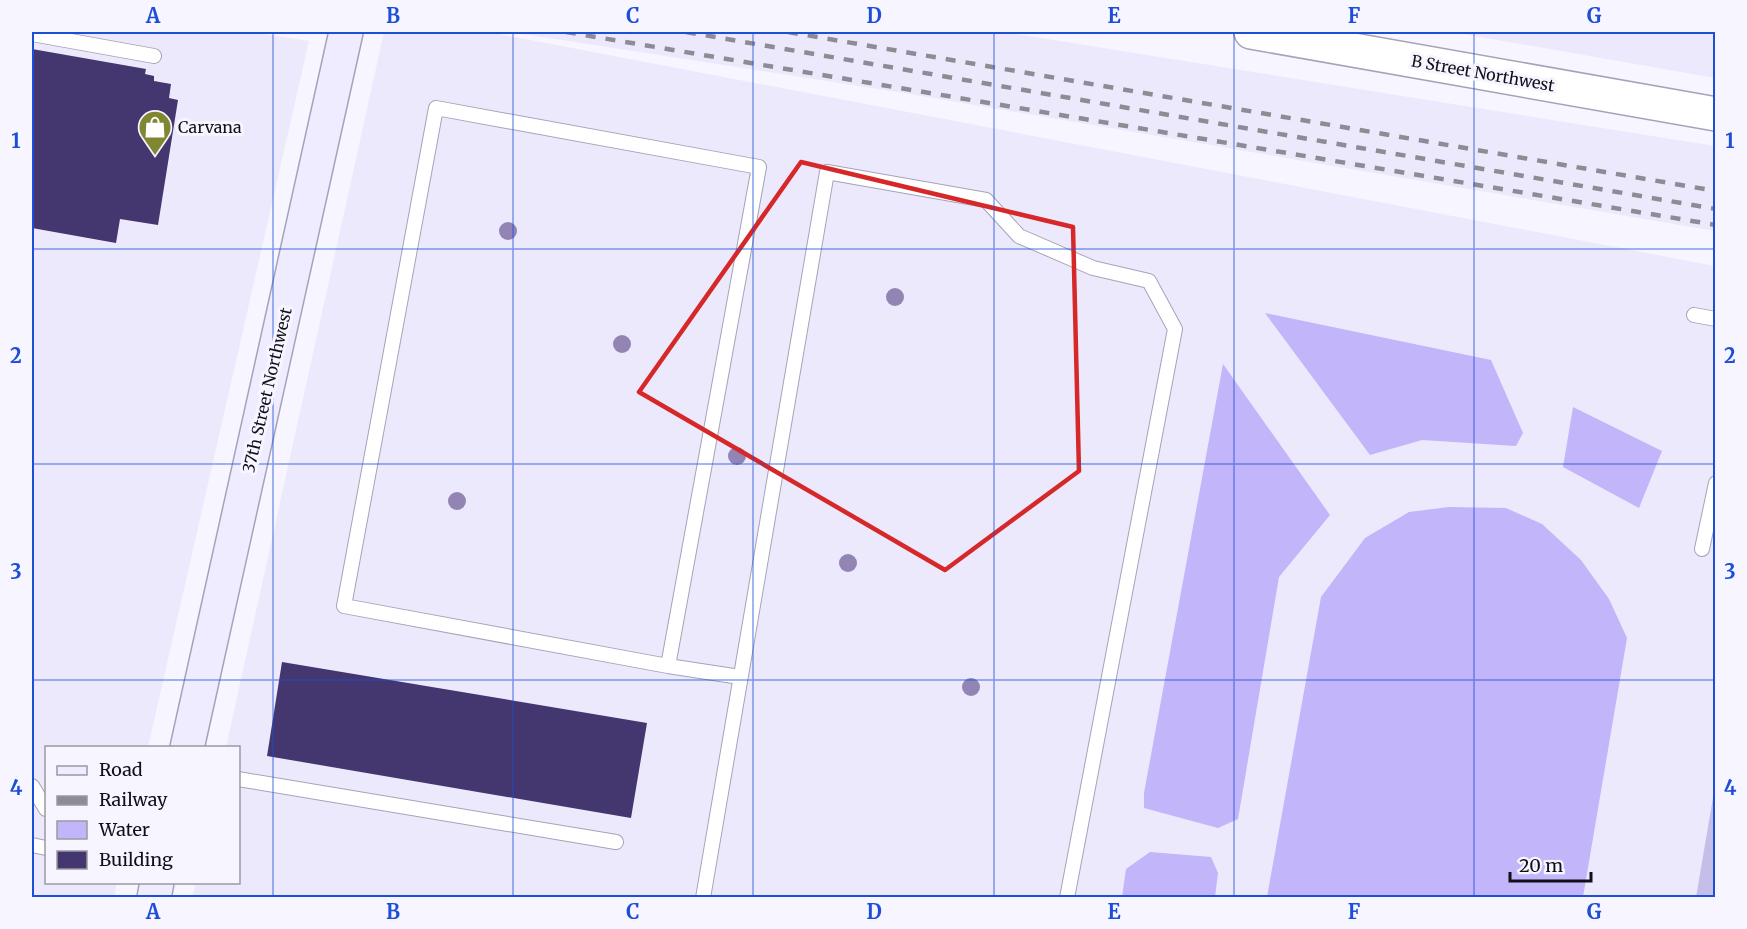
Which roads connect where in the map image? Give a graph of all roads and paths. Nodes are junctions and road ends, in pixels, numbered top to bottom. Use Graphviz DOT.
graph roads {
  1 [pos="346,32"];
  2 [pos="1251,32"];
  3 [pos="32,34"];
  4 [pos="154,56"];
  5 [pos="1716,114"];
  6 [pos="1694,315"];
  7 [pos="1716,318"];
  8 [pos="1716,483"];
  9 [pos="1702,549"];
  10 [pos="668,666"];
  11 [pos="740,677"];
  12 [pos="187,746"];
  13 [pos="240,778"];
  14 [pos="32,786"];
  15 [pos="45,807"];
  16 [pos="616,842"];
  17 [pos="703,897"];
  18 [pos="1067,897"];
  1 -- 12 [label="main road, 37th Street Northwest"];
  2 -- 5 [label="street, B Street Northwest"];
  3 -- 4 [label="lane"];
  6 -- 7 [label="lane"];
  8 -- 9 [label="lane"];
  10 -- 10 [label="lane"];
  10 -- 11 [label="lane"];
  11 -- 17 [label="lane"];
  11 -- 18 [label="lane"];
  13 -- 16 [label="lane"];
  14 -- 15 [label="lane"];
}
